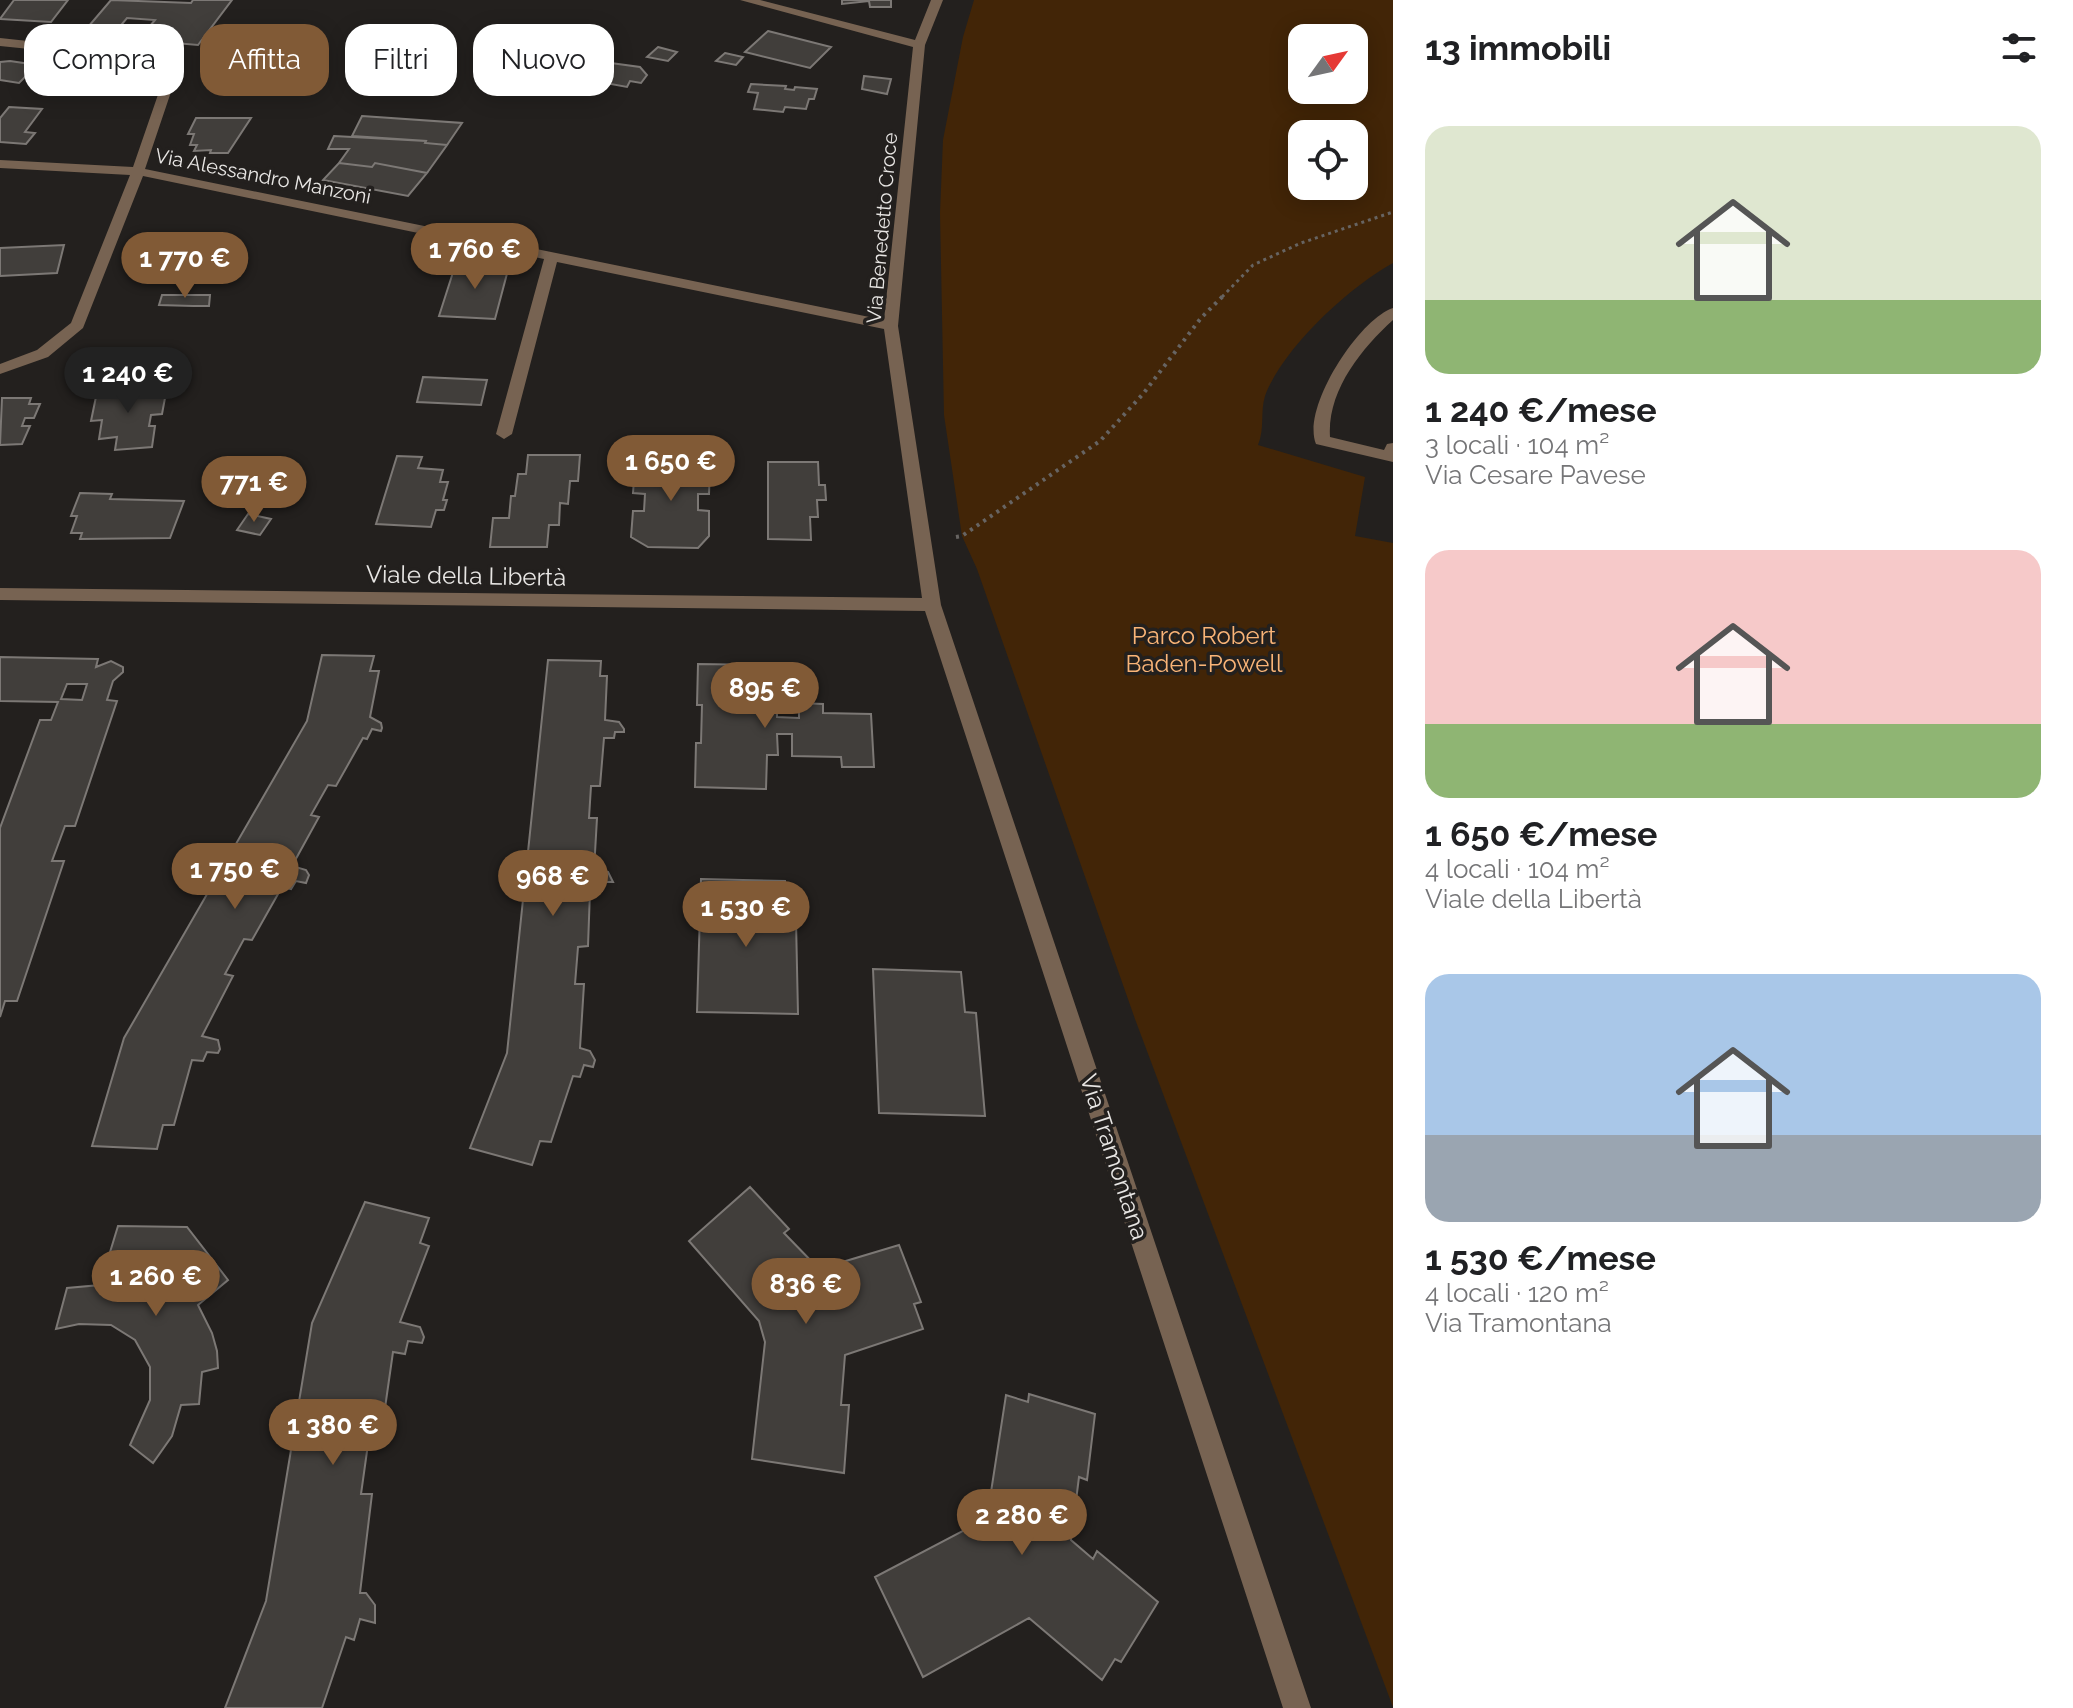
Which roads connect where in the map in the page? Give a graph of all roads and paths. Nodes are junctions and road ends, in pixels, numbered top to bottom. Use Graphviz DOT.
graph roads {
  1 [pos="746,0"];
  2 [pos="937,0"];
  3 [pos="0,42"];
  4 [pos="919,45"];
  5 [pos="0,164"];
  6 [pos="138,171"];
  7 [pos="1393,212"];
  8 [pos="552,255"];
  9 [pos="1393,312"];
  10 [pos="891,326"];
  11 [pos="0,369"];
  12 [pos="504,434"];
  13 [pos="1392,458"];
  14 [pos="962,536"];
  15 [pos="0,594"];
  16 [pos="932,605"];
  17 [pos="1297,1708"];
  1 -- 4 [label="street"];
  2 -- 4 [label="street, Via Benedetto Croce"];
  3 -- 6 [label="street"];
  4 -- 10 [label="street, Via Benedetto Croce"];
  5 -- 6 [label="street, Via Alessandro Manzoni"];
  6 -- 8 [label="street, Via Alessandro Manzoni"];
  6 -- 11 [label="street"];
  7 -- 14 [label="path"];
  8 -- 10 [label="street, Via Alessandro Manzoni"];
  8 -- 12 [label="street"];
  9 -- 13 [label="street"];
  10 -- 16 [label="street, Via Benedetto Croce"];
  15 -- 16 [label="street, Viale della Libertà"];
  16 -- 17 [label="street, Via Tramontana"];
}
